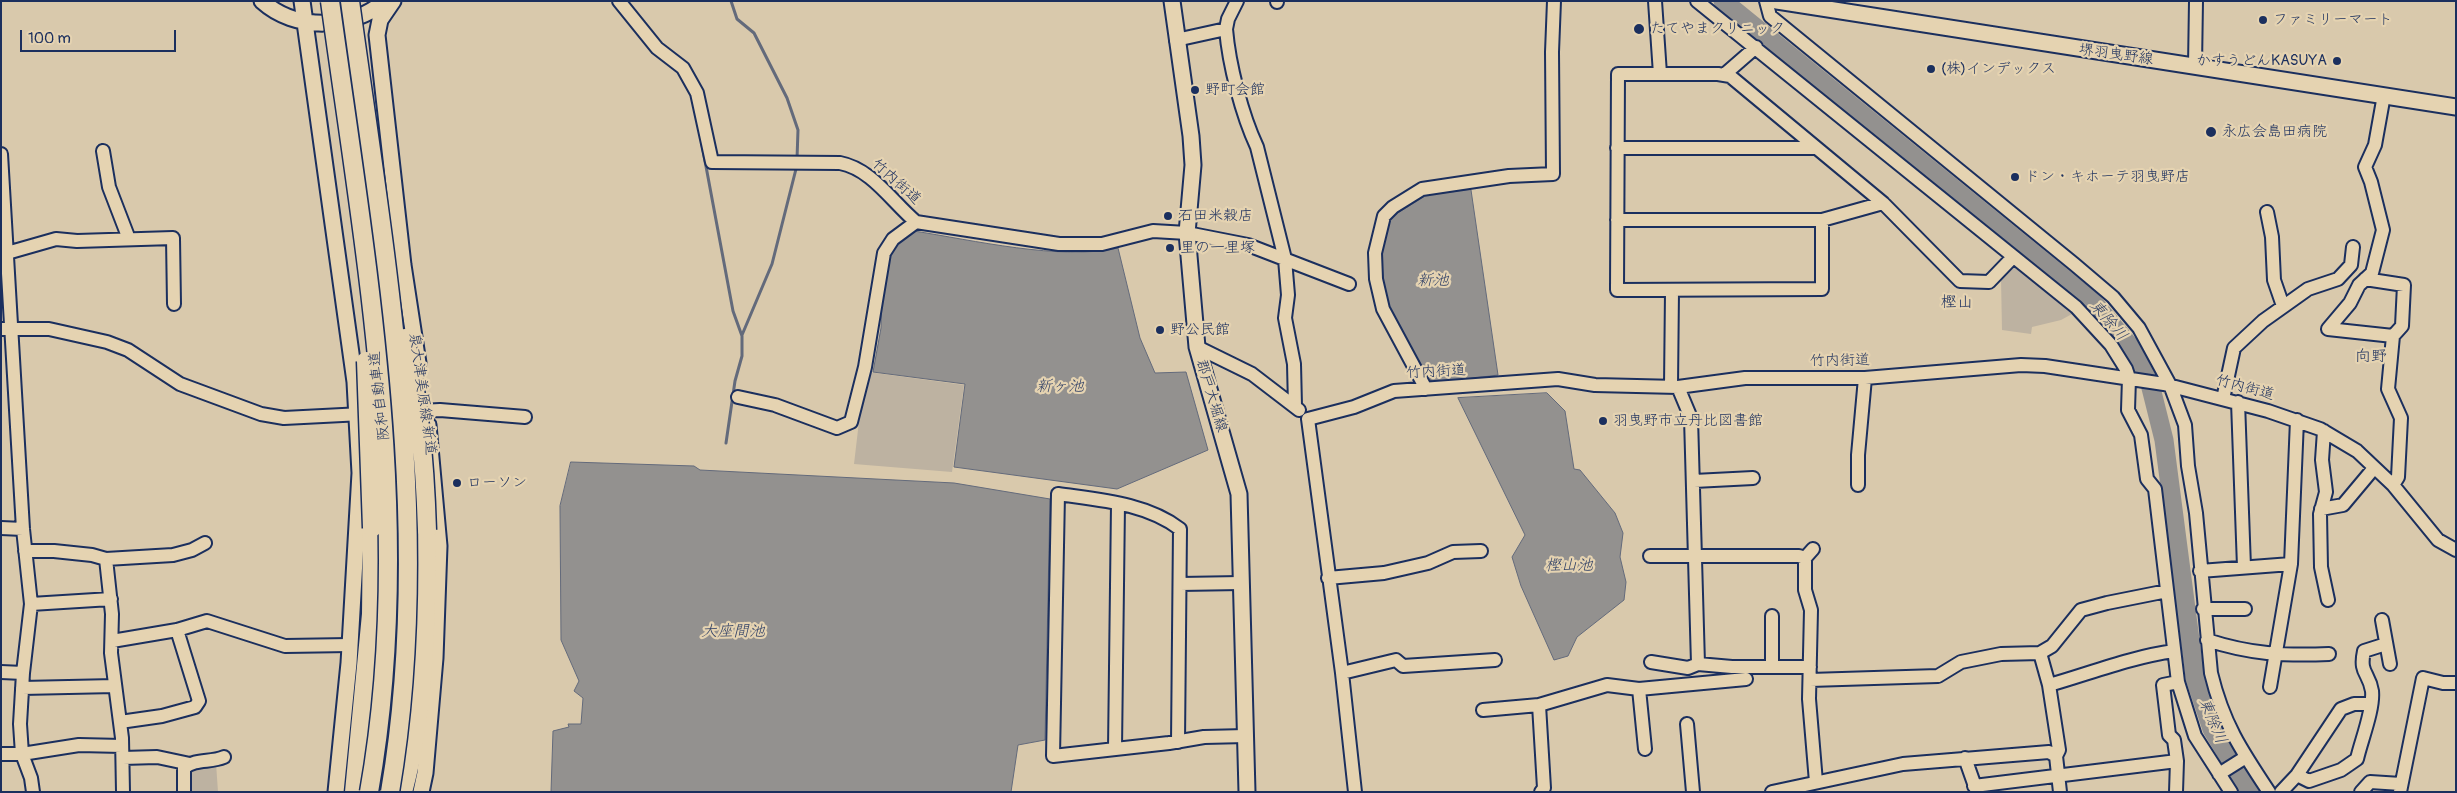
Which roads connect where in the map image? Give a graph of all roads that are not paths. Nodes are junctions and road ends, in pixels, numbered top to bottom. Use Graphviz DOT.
graph roads {
  1 [pos="262,1"];
  2 [pos="302,1"];
  3 [pos="330,1"];
  4 [pos="350,1"];
  5 [pos="385,1"];
  6 [pos="393,1"];
  7 [pos="619,1"];
  8 [pos="1172,1"];
  9 [pos="1237,1"];
  10 [pos="1554,1"];
  11 [pos="1655,1"];
  12 [pos="1698,1"];
  13 [pos="1766,1"];
  14 [pos="1777,1"];
  15 [pos="2196,1"];
  16 [pos="305,22"];
  17 [pos="1226,29"];
  18 [pos="1176,40"];
  19 [pos="1756,48"];
  20 [pos="2194,66"];
  21 [pos="1660,74"];
  22 [pos="1725,74"];
  23 [pos="2384,96"];
  24 [pos="2456,106"];
  25 [pos="1618,148"];
  26 [pos="1815,148"];
  27 [pos="103,151"];
  28 [pos="1,154"];
  29 [pos="350,154"];
  30 [pos="1883,203"];
  31 [pos="2267,212"];
  32 [pos="1617,220"];
  33 [pos="1822,220"];
  34 [pos="916,222"];
  35 [pos="1187,233"];
  36 [pos="129,239"];
  37 [pos="2353,247"];
  38 [pos="5,250"];
  39 [pos="385,255"];
  40 [pos="2013,257"];
  41 [pos="1284,259"];
  42 [pos="2365,279"];
  43 [pos="1349,284"];
  44 [pos="1672,291"];
  45 [pos="174,304"];
  46 [pos="2283,306"];
  47 [pos="7,328"];
  48 [pos="2393,336"];
  49 [pos="1197,347"];
  50 [pos="1865,378"];
  51 [pos="2132,379"];
  52 [pos="2167,384"];
  53 [pos="1675,387"];
  54 [pos="1426,389"];
  55 [pos="738,398"];
  56 [pos="2223,399"];
  57 [pos="2238,402"];
  58 [pos="1294,406"];
  59 [pos="426,411"];
  60 [pos="356,413"];
  61 [pos="525,418"];
  62 [pos="1308,419"];
  63 [pos="2297,420"];
  64 [pos="2324,432"];
  65 [pos="2374,468"];
  66 [pos="1753,478"];
  67 [pos="1694,481"];
  68 [pos="2393,485"];
  69 [pos="1858,486"];
  70 [pos="1118,504"];
  71 [pos="2322,509"];
  72 [pos="1,528"];
  73 [pos="23,529"];
  74 [pos="205,543"];
  75 [pos="2456,550"];
  76 [pos="25,551"];
  77 [pos="1481,552"];
  78 [pos="1696,555"];
  79 [pos="1650,556"];
  80 [pos="106,559"];
  81 [pos="2291,564"];
  82 [pos="2244,567"];
  83 [pos="2200,571"];
  84 [pos="1328,578"];
  85 [pos="1241,583"];
  86 [pos="1180,584"];
  87 [pos="2167,591"];
  88 [pos="110,600"];
  89 [pos="2328,600"];
  90 [pos="31,604"];
  91 [pos="2203,609"];
  92 [pos="2245,609"];
  93 [pos="1772,616"];
  94 [pos="2382,620"];
  95 [pos="176,630"];
  96 [pos="2207,640"];
  97 [pos="112,641"];
  98 [pos="2386,644"];
  99 [pos="350,645"];
  100 [pos="2174,650"];
  101 [pos="2040,653"];
  102 [pos="2329,654"];
  103 [pos="2276,655"];
  104 [pos="1495,660"];
  105 [pos="1652,662"];
  106 [pos="1698,664"];
  107 [pos="2390,664"];
  108 [pos="1772,667"];
  109 [pos="1,672"];
  110 [pos="23,673"];
  111 [pos="1342,673"];
  112 [pos="1810,674"];
  113 [pos="1746,678"];
  114 [pos="2178,682"];
  115 [pos="2456,682"];
  116 [pos="2049,685"];
  117 [pos="115,686"];
  118 [pos="22,688"];
  119 [pos="1639,688"];
  120 [pos="2270,688"];
  121 [pos="2371,704"];
  122 [pos="1539,705"];
  123 [pos="1483,710"];
  124 [pos="120,722"];
  125 [pos="1688,724"];
  126 [pos="1246,736"];
  127 [pos="1178,742"];
  128 [pos="1115,749"];
  129 [pos="1646,750"];
  130 [pos="123,752"];
  131 [pos="1,754"];
  132 [pos="22,754"];
  133 [pos="224,756"];
  134 [pos="2056,756"];
  135 [pos="1964,758"];
  136 [pos="2244,758"];
  137 [pos="2177,761"];
  138 [pos="190,764"];
  139 [pos="2221,773"];
  140 [pos="2297,775"];
  141 [pos="2058,776"];
  142 [pos="1816,782"];
  143 [pos="2400,788"];
  144 [pos="1975,789"];
  145 [pos="33,792"];
  146 [pos="124,792"];
  147 [pos="184,792"];
  148 [pos="336,792"];
  149 [pos="354,792"];
  150 [pos="368,792"];
  151 [pos="391,792"];
  152 [pos="403,792"];
  153 [pos="421,792"];
  154 [pos="1247,792"];
  155 [pos="1355,792"];
  156 [pos="1541,792"];
  157 [pos="1693,792"];
  158 [pos="1772,792"];
  159 [pos="2060,792"];
  160 [pos="2176,792"];
  161 [pos="2231,792"];
  162 [pos="2269,792"];
  163 [pos="2281,792"];
  164 [pos="2362,792"];
  1 -- 16 [label="main road"];
  2 -- 16 [label="main road"];
  3 -- 29 [label="highway, 阪和自動車道, bridge"];
  4 -- 39 [label="highway, 阪和自動車道, bridge"];
  5 -- 16 [label="main road"];
  6 -- 59 [label="main road, 泉大津美原線 新道"];
  7 -- 34 [label="street, 竹内街道"];
  8 -- 18 [label="main road, 郡戸大堀線"];
  9 -- 17 [label="street"];
  10 -- 54 [label="street"];
  11 -- 21 [label="street"];
  12 -- 19 [label="street"];
  13 -- 52 [label="street"];
  14 -- 20 [label="main road, 堺羽曳野線"];
  15 -- 20 [label="street"];
  16 -- 60 [label="main road"];
  17 -- 18 [label="street"];
  17 -- 41 [label="street"];
  18 -- 35 [label="main road, 郡戸大堀線"];
  19 -- 22 [label="street"];
  19 -- 40 [label="street"];
  20 -- 23 [label="main road, 堺羽曳野線"];
  21 -- 22 [label="street"];
  21 -- 25 [label="street"];
  22 -- 26 [label="street"];
  23 -- 24 [label="main road, 堺羽曳野線"];
  23 -- 42 [label="street"];
  25 -- 26 [label="street"];
  25 -- 32 [label="street"];
  26 -- 30 [label="street"];
  27 -- 36 [label="street"];
  28 -- 38 [label="street"];
  29 -- 149 [label="highway, bridge"];
  29 -- 150 [label="highway, 阪和自動車道, bridge"];
  30 -- 33 [label="street"];
  30 -- 40 [label="street"];
  31 -- 46 [label="street"];
  32 -- 33 [label="street"];
  32 -- 44 [label="street"];
  33 -- 44 [label="street"];
  34 -- 35 [label="street, 竹内街道"];
  34 -- 55 [label="street"];
  35 -- 41 [label="street, 竹内街道"];
  35 -- 49 [label="main road, 郡戸大堀線"];
  36 -- 38 [label="street"];
  36 -- 45 [label="street"];
  37 -- 46 [label="street"];
  38 -- 47 [label="street"];
  39 -- 151 [label="highway, 阪和自動車道, bridge"];
  39 -- 152 [label="highway, bridge"];
  40 -- 51 [label="street"];
  41 -- 43 [label="street, 竹内街道"];
  41 -- 58 [label="street"];
  42 -- 48 [label="street"];
  42 -- 48 [label="street"];
  44 -- 53 [label="street"];
  46 -- 56 [label="street"];
  47 -- 60 [label="street"];
  47 -- 73 [label="street"];
  48 -- 68 [label="street"];
  49 -- 58 [label="street"];
  49 -- 85 [label="main road, 郡戸大堀線"];
  50 -- 51 [label="street, 竹内街道"];
  50 -- 53 [label="street, 竹内街道"];
  50 -- 69 [label="street"];
  51 -- 52 [label="street, 竹内街道"];
  51 -- 87 [label="street"];
  52 -- 56 [label="street, 竹内街道"];
  52 -- 83 [label="street"];
  53 -- 54 [label="street, 竹内街道"];
  53 -- 67 [label="street"];
  54 -- 62 [label="street, 竹内街道"];
  56 -- 57 [label="street, 竹内街道"];
  57 -- 63 [label="street, 竹内街道"];
  57 -- 82 [label="street"];
  58 -- 62 [label="street"];
  59 -- 60 [label="street"];
  59 -- 61 [label="street"];
  59 -- 153 [label="main road, 泉大津美原線 新道"];
  60 -- 99 [label="main road"];
  62 -- 84 [label="street"];
  63 -- 64 [label="street, 竹内街道"];
  63 -- 81 [label="street"];
  64 -- 65 [label="street, 竹内街道"];
  64 -- 71 [label="street"];
  65 -- 68 [label="street, 竹内街道"];
  65 -- 71 [label="street"];
  66 -- 67 [label="street"];
  67 -- 78 [label="street"];
  68 -- 75 [label="street, 竹内街道"];
  70 -- 86 [label="street"];
  70 -- 128 [label="street"];
  70 -- 128 [label="street"];
  71 -- 89 [label="street"];
  72 -- 73 [label="street"];
  73 -- 76 [label="street"];
  74 -- 80 [label="street"];
  76 -- 80 [label="street"];
  76 -- 90 [label="street"];
  77 -- 84 [label="street"];
  78 -- 79 [label="street"];
  78 -- 106 [label="street"];
  78 -- 112 [label="street"];
  80 -- 88 [label="street"];
  81 -- 82 [label="street"];
  81 -- 103 [label="street"];
  82 -- 83 [label="street"];
  83 -- 91 [label="street"];
  84 -- 111 [label="street"];
  85 -- 86 [label="street"];
  85 -- 126 [label="main road, 郡戸大堀線"];
  86 -- 127 [label="street"];
  87 -- 100 [label="street"];
  87 -- 101 [label="street"];
  88 -- 90 [label="street"];
  88 -- 97 [label="street"];
  90 -- 110 [label="street"];
  91 -- 92 [label="street"];
  91 -- 96 [label="street"];
  93 -- 108 [label="street"];
  94 -- 98 [label="street"];
  95 -- 97 [label="street"];
  95 -- 99 [label="street"];
  95 -- 124 [label="street"];
  96 -- 103 [label="street"];
  96 -- 136 [label="street"];
  97 -- 117 [label="street"];
  98 -- 107 [label="street"];
  98 -- 121 [label="street"];
  99 -- 148 [label="main road"];
  100 -- 114 [label="street"];
  100 -- 116 [label="street"];
  101 -- 112 [label="street"];
  101 -- 116 [label="street"];
  102 -- 103 [label="street"];
  103 -- 120 [label="street"];
  104 -- 111 [label="street"];
  105 -- 106 [label="street"];
  106 -- 108 [label="street"];
  108 -- 112 [label="street"];
  109 -- 110 [label="street"];
  110 -- 118 [label="street"];
  111 -- 155 [label="street"];
  112 -- 142 [label="street"];
  113 -- 119 [label="street"];
  114 -- 137 [label="street"];
  114 -- 139 [label="street"];
  115 -- 143 [label="street"];
  116 -- 134 [label="street"];
  117 -- 118 [label="street"];
  117 -- 124 [label="street"];
  118 -- 132 [label="street"];
  119 -- 122 [label="street"];
  119 -- 129 [label="street"];
  121 -- 140 [label="street"];
  121 -- 140 [label="street"];
  122 -- 123 [label="street"];
  122 -- 156 [label="street"];
  124 -- 130 [label="street"];
  125 -- 157 [label="street"];
  126 -- 127 [label="street"];
  126 -- 154 [label="main road, 郡戸大堀線"];
  127 -- 128 [label="street"];
  130 -- 132 [label="street"];
  130 -- 138 [label="street"];
  130 -- 146 [label="street"];
  131 -- 132 [label="street"];
  132 -- 145 [label="street"];
  133 -- 138 [label="street"];
  134 -- 135 [label="street"];
  134 -- 141 [label="street"];
  135 -- 142 [label="street"];
  135 -- 144 [label="street"];
  136 -- 139 [label="street"];
  136 -- 162 [label="street"];
  137 -- 141 [label="street"];
  137 -- 160 [label="street"];
  138 -- 147 [label="street"];
  139 -- 161 [label="street"];
  140 -- 163 [label="street"];
  141 -- 144 [label="street"];
  141 -- 159 [label="street"];
  142 -- 158 [label="street"];
  143 -- 164 [label="street"];
}
